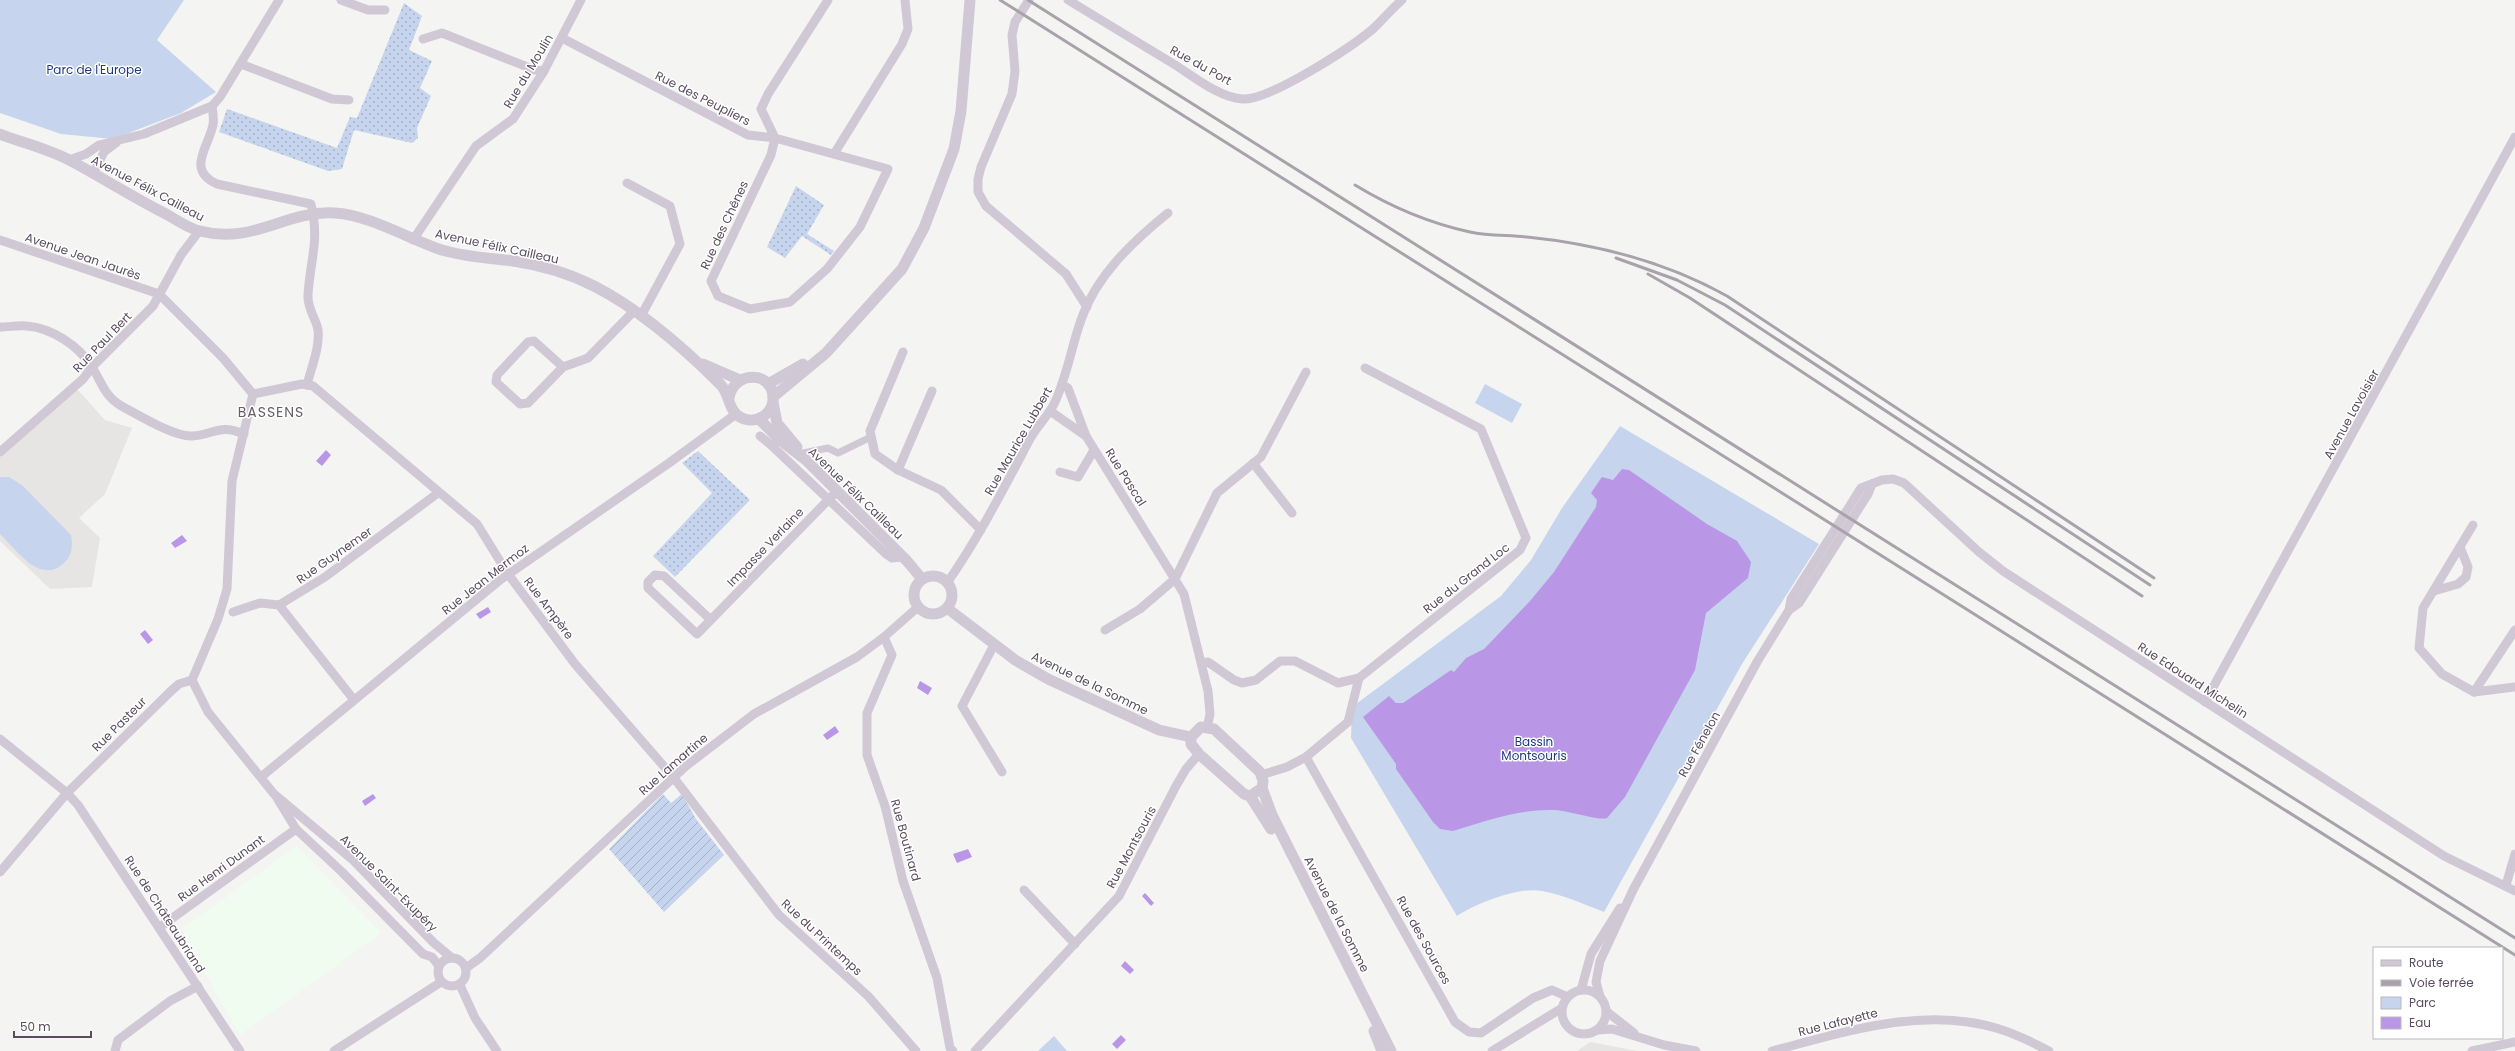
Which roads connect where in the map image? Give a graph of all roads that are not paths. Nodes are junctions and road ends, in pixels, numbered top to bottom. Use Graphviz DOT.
graph roads {
  1 [pos="279,0"];
  2 [pos="341,0"];
  3 [pos="581,0"];
  4 [pos="828,0"];
  5 [pos="905,0"];
  6 [pos="970,0"];
  7 [pos="1028,0"];
  8 [pos="1068,0"];
  9 [pos="1402,0"];
  10 [pos="385,10"];
  11 [pos="562,38"];
  12 [pos="423,39"];
  13 [pos="241,64"];
  14 [pos="544,71"];
  15 [pos="348,100"];
  16 [pos="212,106"];
  17 [pos="0,134"];
  18 [pos="2515,137"];
  19 [pos="775,138"];
  20 [pos="117,142"];
  21 [pos="834,154"];
  22 [pos="69,160"];
  23 [pos="888,169"];
  24 [pos="93,174"];
  25 [pos="627,183"];
  26 [pos="313,214"];
  27 [pos="1168,214"];
  28 [pos="199,231"];
  29 [pos="0,240"];
  30 [pos="413,240"];
  31 [pos="159,294"];
  32 [pos="1087,307"];
  33 [pos="637,314"];
  34 [pos="0,328"];
  35 [pos="839,338"];
  36 [pos="903,352"];
  37 [pos="692,358"];
  38 [pos="92,367"];
  39 [pos="563,367"];
  40 [pos="1365,368"];
  41 [pos="1306,372"];
  42 [pos="740,380"];
  43 [pos="768,384"];
  44 [pos="307,385"];
  45 [pos="1063,385"];
  46 [pos="932,391"];
  47 [pos="253,394"];
  48 [pos="773,397"];
  49 [pos="729,398"];
  50 [pos="1050,411"];
  51 [pos="736,414"];
  52 [pos="759,419"];
  53 [pos="244,434"];
  54 [pos="760,436"];
  55 [pos="1086,436"];
  56 [pos="871,437"];
  57 [pos="775,443"];
  58 [pos="1094,450"];
  59 [pos="0,452"];
  60 [pos="805,457"];
  61 [pos="1253,463"];
  62 [pos="898,470"];
  63 [pos="1060,472"];
  64 [pos="1872,484"];
  65 [pos="438,493"];
  66 [pos="832,496"];
  67 [pos="1292,513"];
  68 [pos="2473,525"];
  69 [pos="981,530"];
  70 [pos="2460,547"];
  71 [pos="508,574"];
  72 [pos="922,579"];
  73 [pos="1175,579"];
  74 [pos="947,583"];
  75 [pos="2434,590"];
  76 [pos="279,605"];
  77 [pos="918,607"];
  78 [pos="947,608"];
  79 [pos="233,612"];
  80 [pos="711,620"];
  81 [pos="1105,630"];
  82 [pos="2515,630"];
  83 [pos="884,637"];
  84 [pos="994,645"];
  85 [pos="1202,663"];
  86 [pos="1359,678"];
  87 [pos="192,680"];
  88 [pos="2515,687"];
  89 [pos="2474,692"];
  90 [pos="354,700"];
  91 [pos="2206,702"];
  92 [pos="1207,728"];
  93 [pos="1191,737"];
  94 [pos="0,739"];
  95 [pos="1199,754"];
  96 [pos="1306,757"];
  97 [pos="1002,772"];
  98 [pos="1261,775"];
  99 [pos="261,777"];
  100 [pos="674,778"];
  101 [pos="1262,788"];
  102 [pos="67,793"];
  103 [pos="274,794"];
  104 [pos="1250,796"];
  105 [pos="296,829"];
  106 [pos="2515,854"];
  107 [pos="0,872"];
  108 [pos="2506,885"];
  109 [pos="1024,890"];
  110 [pos="1633,890"];
  111 [pos="2515,890"];
  112 [pos="160,927"];
  113 [pos="1075,944"];
  114 [pos="452,958"];
  115 [pos="439,966"];
  116 [pos="466,968"];
  117 [pos="441,982"];
  118 [pos="460,985"];
  119 [pos="198,986"];
  120 [pos="1581,990"];
  121 [pos="1600,996"];
  122 [pos="1568,997"];
  123 [pos="1562,1008"];
  124 [pos="1606,1010"];
  125 [pos="1542,1020"];
  126 [pos="1564,1021"];
  127 [pos="1598,1030"];
  128 [pos="1653,1042"];
  129 [pos="2515,1042"];
  130 [pos="115,1051"];
  131 [pos="240,1051"];
  132 [pos="334,1051"];
  133 [pos="497,1051"];
  134 [pos="916,1051"];
  135 [pos="953,1051"];
  136 [pos="975,1051"];
  137 [pos="1382,1051"];
  138 [pos="1391,1051"];
  139 [pos="1492,1051"];
  140 [pos="1696,1051"];
  141 [pos="1772,1051"];
  142 [pos="2049,1051"];
  143 [pos="2472,1051"];
  1 -- 13 [label="street"];
  2 -- 10 [label="street"];
  3 -- 11 [label="street, Rue du Moulin"];
  4 -- 19 [label="street"];
  5 -- 21 [label="street"];
  6 -- 35 [label="street"];
  7 -- 32 [label="street"];
  8 -- 9 [label="street, Rue du Port"];
  11 -- 14 [label="street, Rue du Moulin"];
  11 -- 19 [label="street, Rue des Peupliers"];
  12 -- 14 [label="street"];
  13 -- 15 [label="street"];
  13 -- 16 [label="street"];
  14 -- 30 [label="street, Rue du Moulin"];
  16 -- 20 [label="street"];
  16 -- 26 [label="street"];
  17 -- 22 [label="street, Avenue Félix Cailleau"];
  18 -- 91 [label="street, Avenue Lavoisier"];
  19 -- 21 [label="street, Rue des Peupliers"];
  19 -- 23 [label="street, Rue des Chênes"];
  20 -- 22 [label="street"];
  20 -- 24 [label="street"];
  21 -- 23 [label="street, Rue des Peupliers"];
  22 -- 24 [label="street, Avenue Félix Cailleau"];
  24 -- 28 [label="street, Avenue Félix Cailleau"];
  25 -- 33 [label="street"];
  26 -- 28 [label="street, Avenue Félix Cailleau"];
  26 -- 30 [label="street, Avenue Félix Cailleau"];
  26 -- 44 [label="street"];
  27 -- 32 [label="street, Rue Maurice Lubbert"];
  28 -- 31 [label="street, Rue Paul Bert"];
  29 -- 31 [label="street, Avenue Jean Jaurès"];
  30 -- 33 [label="street, Avenue Félix Cailleau"];
  31 -- 38 [label="street, Rue Paul Bert"];
  31 -- 47 [label="street"];
  32 -- 45 [label="street, Rue Maurice Lubbert"];
  33 -- 37 [label="street, Avenue Félix Cailleau"];
  33 -- 39 [label="street"];
  34 -- 38 [label="street"];
  35 -- 43 [label="street"];
  35 -- 48 [label="street"];
  36 -- 56 [label="street"];
  37 -- 42 [label="street"];
  37 -- 49 [label="street, Avenue Félix Cailleau"];
  38 -- 53 [label="street"];
  38 -- 59 [label="street, Rue Paul Bert"];
  39 -- 39 [label="street"];
  40 -- 86 [label="street, Rue du Grand Loc"];
  41 -- 61 [label="street"];
  42 -- 43 [label="street"];
  42 -- 49 [label="street"];
  43 -- 48 [label="street"];
  44 -- 47 [label="street"];
  44 -- 65 [label="street, Rue Ampère"];
  45 -- 50 [label="street, Rue Maurice Lubbert"];
  45 -- 55 [label="street, Rue Pascal"];
  46 -- 62 [label="street"];
  47 -- 53 [label="street"];
  48 -- 52 [label="street"];
  48 -- 60 [label="street"];
  49 -- 51 [label="street, Avenue Félix Cailleau"];
  50 -- 55 [label="street"];
  50 -- 69 [label="street, Rue Maurice Lubbert"];
  51 -- 52 [label="street"];
  51 -- 71 [label="street, Rue Jean Mermoz"];
  52 -- 57 [label="street, Avenue Félix Cailleau"];
  53 -- 87 [label="street"];
  54 -- 57 [label="street"];
  55 -- 58 [label="street, Rue Pascal"];
  56 -- 60 [label="street"];
  56 -- 62 [label="street"];
  57 -- 60 [label="street, Avenue Félix Cailleau"];
  57 -- 66 [label="street"];
  58 -- 63 [label="street"];
  58 -- 73 [label="street, Rue Pascal"];
  60 -- 66 [label="street, Avenue Félix Cailleau"];
  61 -- 67 [label="street"];
  61 -- 73 [label="street"];
  62 -- 69 [label="street"];
  64 -- 91 [label="street, Rue Edouard Michelin"];
  64 -- 110 [label="street, Rue Fénelon"];
  65 -- 71 [label="street, Rue Ampère"];
  65 -- 76 [label="street, Rue Guynemer"];
  66 -- 72 [label="street, Avenue Félix Cailleau"];
  66 -- 80 [label="street, Impasse Verlaine"];
  68 -- 70 [label="street"];
  69 -- 74 [label="street, Rue Maurice Lubbert"];
  70 -- 75 [label="street"];
  70 -- 75 [label="street"];
  71 -- 90 [label="street, Rue Jean Mermoz"];
  71 -- 100 [label="street, Rue Ampère"];
  72 -- 74 [label="street"];
  72 -- 77 [label="street"];
  73 -- 81 [label="street"];
  73 -- 85 [label="street, Rue Pascal"];
  74 -- 78 [label="street"];
  75 -- 89 [label="street"];
  76 -- 79 [label="street"];
  76 -- 90 [label="street"];
  77 -- 78 [label="street"];
  77 -- 83 [label="street, Rue Lamartine"];
  78 -- 84 [label="street, Avenue de la Somme"];
  80 -- 80 [label="street, Impasse Verlaine"];
  82 -- 89 [label="street"];
  83 -- 100 [label="street, Rue Lamartine"];
  83 -- 135 [label="street, Rue Boutinard"];
  84 -- 93 [label="street, Avenue de la Somme"];
  84 -- 97 [label="street"];
  85 -- 86 [label="street, Rue du Grand Loc"];
  85 -- 92 [label="street, Rue Pascal"];
  86 -- 96 [label="street"];
  87 -- 99 [label="street, Avenue Saint-Exupéry"];
  87 -- 102 [label="street, Rue Pasteur"];
  88 -- 89 [label="street"];
  90 -- 99 [label="street, Rue Jean Mermoz"];
  91 -- 108 [label="street, Rue Edouard Michelin"];
  92 -- 93 [label="street"];
  92 -- 98 [label="street"];
  93 -- 95 [label="street"];
  94 -- 102 [label="street, Rue de Châteaubriand"];
  95 -- 104 [label="street"];
  95 -- 113 [label="street, Rue Montsouris"];
  96 -- 98 [label="street"];
  96 -- 122 [label="street, Rue des Sources"];
  98 -- 101 [label="street, Avenue de la Somme"];
  99 -- 103 [label="street, Avenue Saint-Exupéry"];
  100 -- 116 [label="street, Rue Lamartine"];
  100 -- 134 [label="street, Rue du Printemps"];
  101 -- 104 [label="street"];
  101 -- 138 [label="street, Avenue de la Somme"];
  102 -- 107 [label="street, Rue Pasteur"];
  102 -- 112 [label="street, Rue de Châteaubriand"];
  103 -- 105 [label="street, Avenue Saint-Exupéry"];
  103 -- 114 [label="street, Avenue Saint-Exupéry"];
  104 -- 137 [label="street, Avenue de la Somme"];
  105 -- 112 [label="street, Rue Henri Dunant"];
  105 -- 115 [label="street, Avenue Saint-Exupéry"];
  106 -- 108 [label="street"];
  108 -- 111 [label="street, Rue Edouard Michelin"];
  109 -- 113 [label="street"];
  110 -- 120 [label="street, Rue Fénelon"];
  110 -- 121 [label="street, Rue Fénelon"];
  112 -- 119 [label="street, Rue de Châteaubriand"];
  113 -- 136 [label="street, Rue Montsouris"];
  114 -- 115 [label="street"];
  114 -- 116 [label="street"];
  115 -- 117 [label="street"];
  116 -- 118 [label="street"];
  117 -- 118 [label="street"];
  117 -- 132 [label="street"];
  118 -- 133 [label="street"];
  119 -- 130 [label="street"];
  119 -- 131 [label="street, Rue de Châteaubriand"];
  120 -- 121 [label="street"];
  120 -- 122 [label="street"];
  121 -- 124 [label="street"];
  122 -- 123 [label="street"];
  123 -- 125 [label="street"];
  123 -- 126 [label="street"];
  124 -- 127 [label="street"];
  124 -- 128 [label="street"];
  125 -- 126 [label="street"];
  125 -- 139 [label="street"];
  126 -- 127 [label="street"];
  127 -- 128 [label="street"];
  128 -- 140 [label="street"];
  129 -- 143 [label="street"];
  141 -- 142 [label="street, Rue Lafayette"];
}
